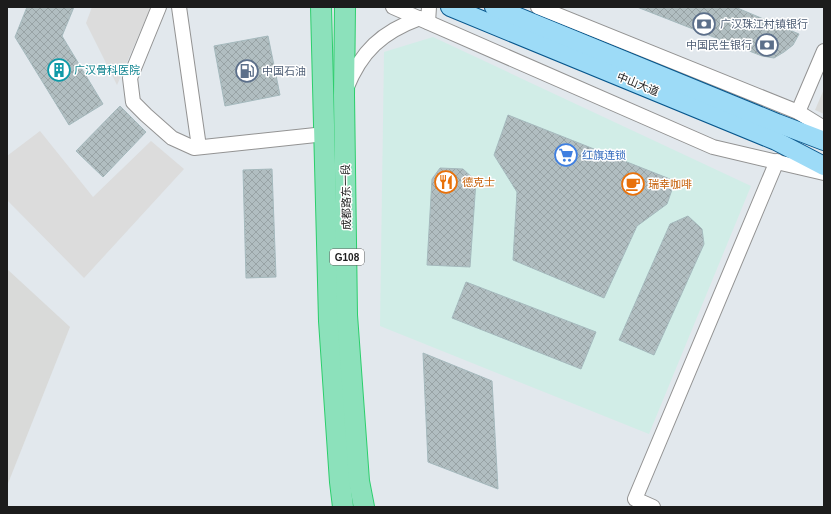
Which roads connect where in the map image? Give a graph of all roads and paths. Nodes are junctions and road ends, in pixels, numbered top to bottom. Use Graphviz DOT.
graph roads {
  1 [pos="159,7"];
  2 [pos="180,7"];
  3 [pos="321,7"];
  4 [pos="345,7"];
  5 [pos="394,7"];
  6 [pos="429,7"];
  7 [pos="450,7"];
  8 [pos="494,7"];
  9 [pos="538,7"];
  10 [pos="424,20"];
  11 [pos="824,51"];
  12 [pos="819,80"];
  13 [pos="344,95"];
  14 [pos="798,112"];
  15 [pos="824,128"];
  16 [pos="324,134"];
  17 [pos="824,141"];
  18 [pos="199,148"];
  19 [pos="776,161"];
  20 [pos="824,166"];
  21 [pos="824,173"];
  22 [pos="343,507"];
  23 [pos="364,507"];
  24 [pos="653,507"];
  1 -- 18 [label="street"];
  2 -- 18 [label="street"];
  3 -- 16 [label="highway, 成都路东一段 / G108"];
  4 -- 13 [label="highway, 成都路东一段 / G108"];
  5 -- 10 [label="street"];
  6 -- 10 [label="street"];
  7 -- 20 [label="main road, 中山大道"];
  8 -- 17 [label="main road, 中山大道"];
  9 -- 14 [label="street"];
  10 -- 13 [label="street"];
  10 -- 19 [label="street"];
  11 -- 12 [label="street"];
  12 -- 14 [label="street"];
  13 -- 23 [label="highway, 成都路东一段 / G108"];
  14 -- 15 [label="street"];
  16 -- 18 [label="street"];
  16 -- 22 [label="highway, 成都路东一段 / G108"];
  19 -- 21 [label="street"];
  19 -- 24 [label="street"];
}
